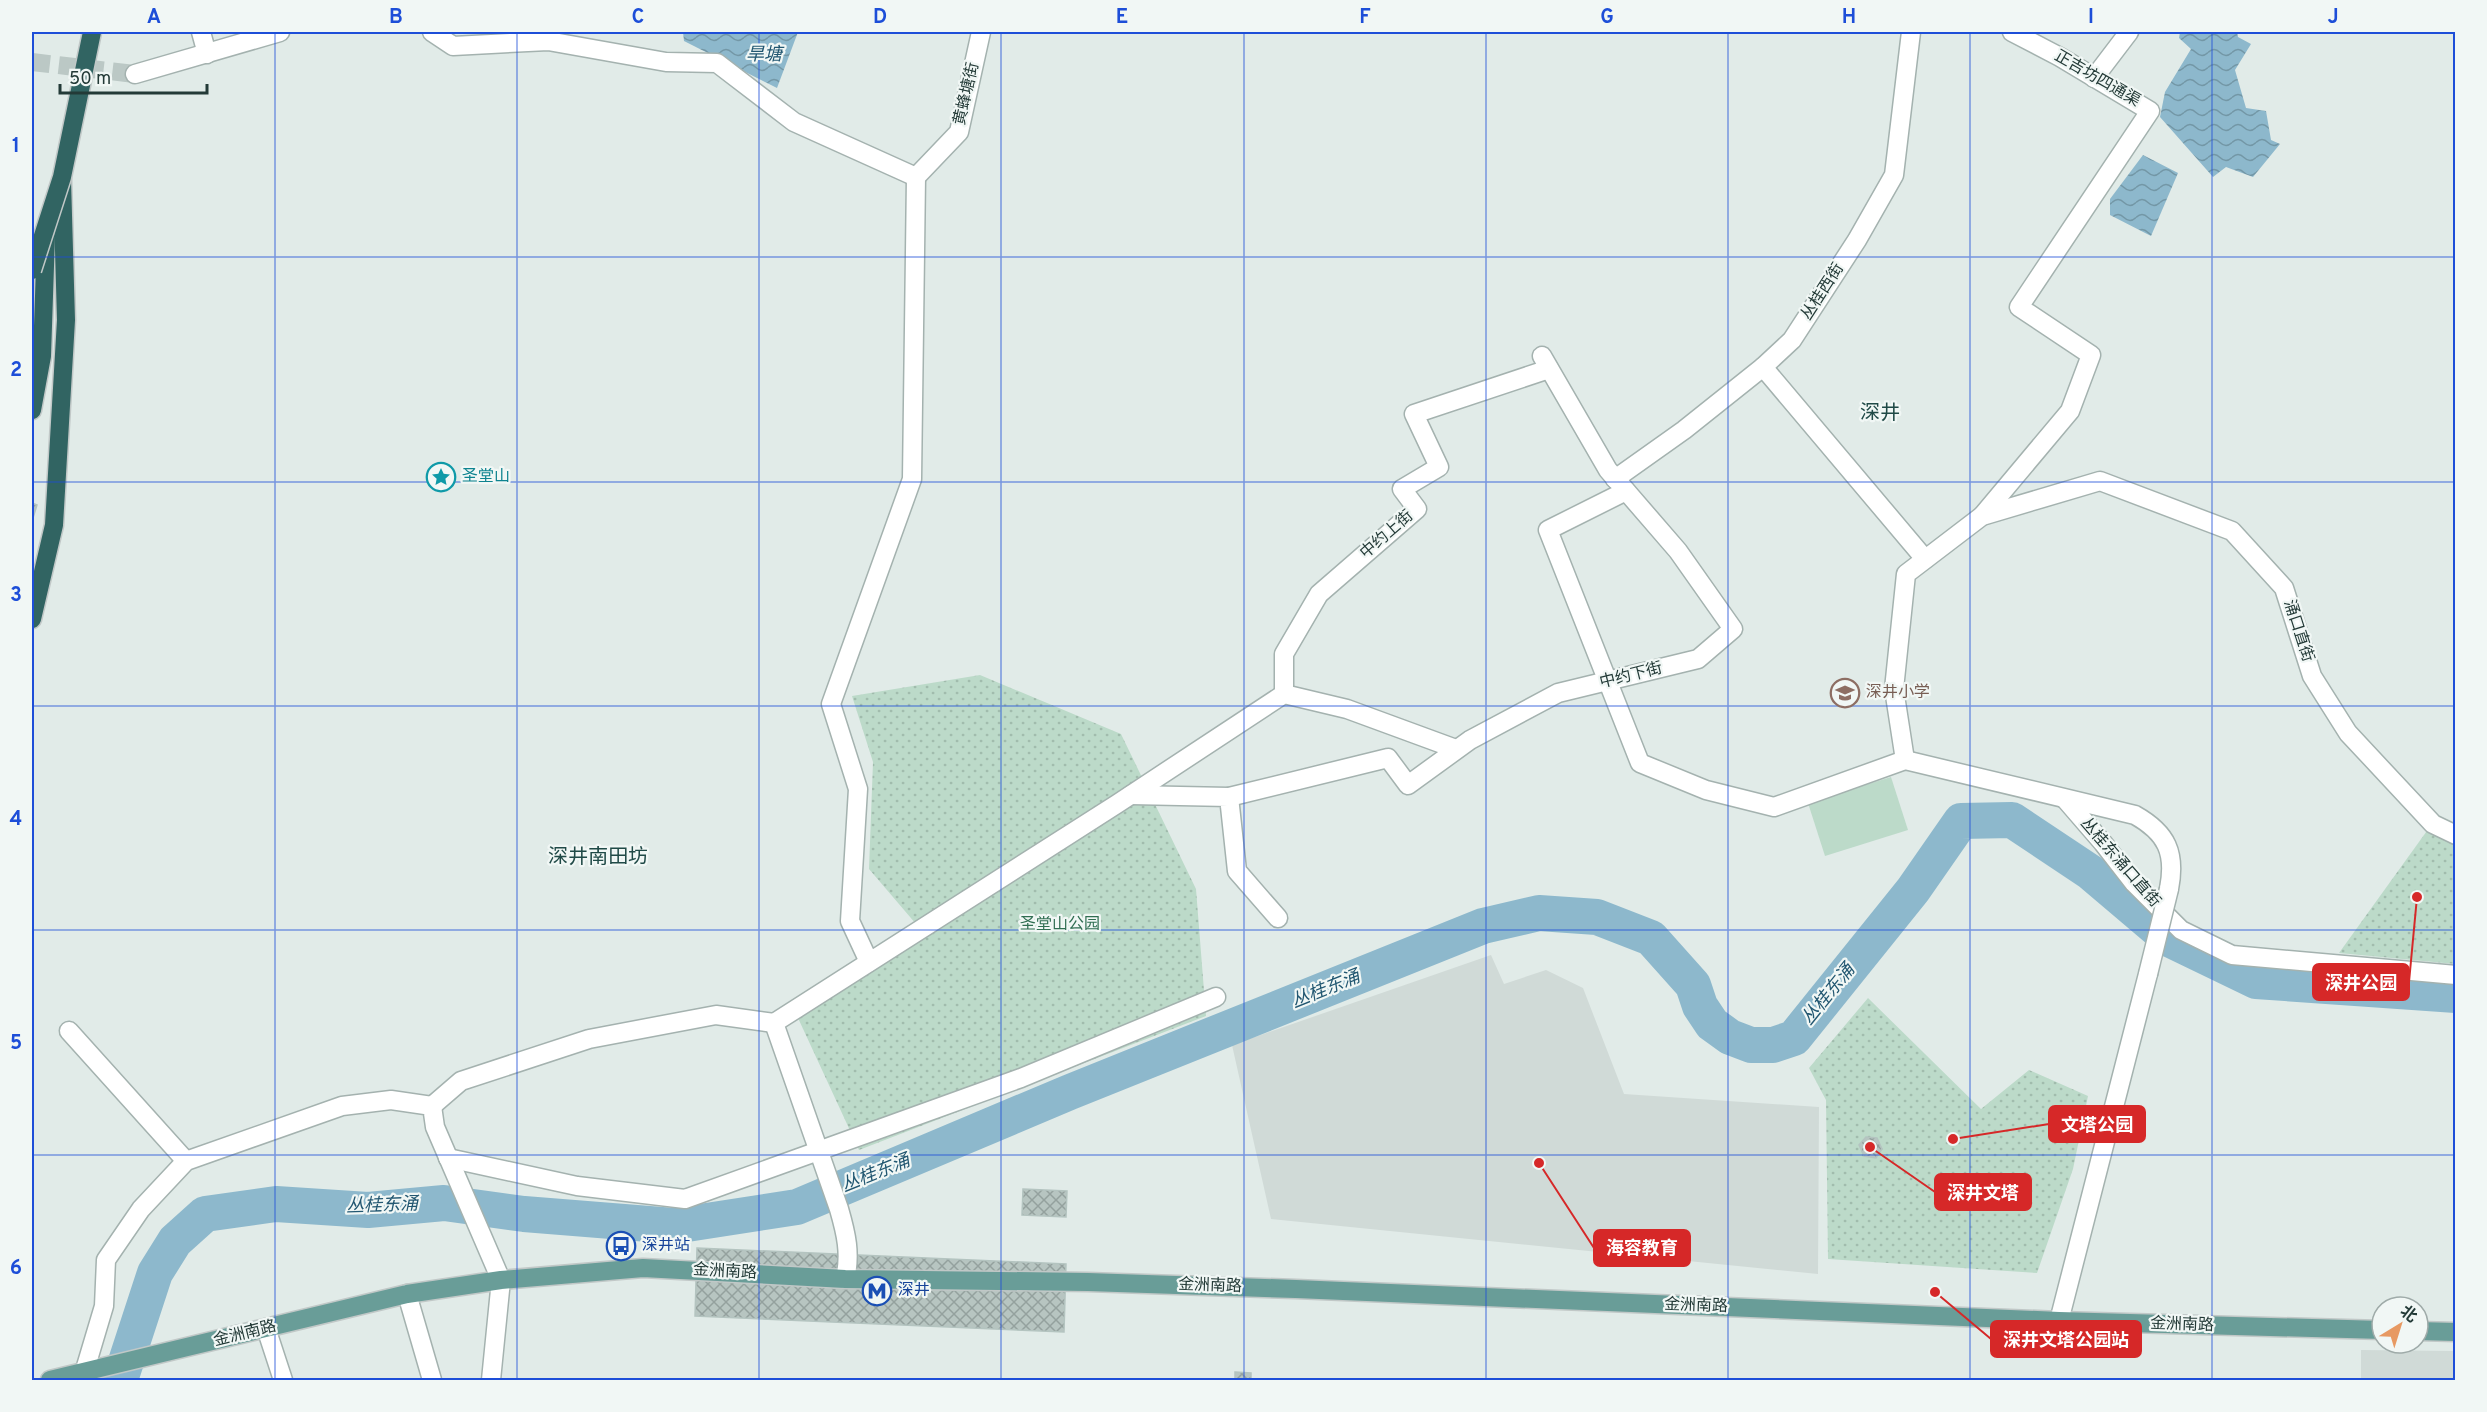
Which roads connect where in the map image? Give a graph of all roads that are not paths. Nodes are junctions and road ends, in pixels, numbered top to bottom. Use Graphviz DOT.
graph roads {
  1 [pos="92,32"];
  2 [pos="201,32"];
  3 [pos="280,32"];
  4 [pos="432,32"];
  5 [pos="981,32"];
  6 [pos="1911,32"];
  7 [pos="2012,32"];
  8 [pos="2129,32"];
  9 [pos="207,54"];
  10 [pos="135,74"];
  11 [pos="2094,78"];
  12 [pos="62,177"];
  13 [pos="916,177"];
  14 [pos="46,224"];
  15 [pos="32,270"];
  16 [pos="1545,363"];
  17 [pos="1763,367"];
  18 [pos="32,410"];
  19 [pos="1620,485"];
  20 [pos="1982,516"];
  21 [pos="1925,559"];
  22 [pos="32,619"];
  23 [pos="1607,682"];
  24 [pos="1284,694"];
  25 [pos="1456,750"];
  26 [pos="1905,760"];
  27 [pos="1131,795"];
  28 [pos="1229,797"];
  29 [pos="2065,799"];
  30 [pos="2456,835"];
  31 [pos="1278,918"];
  32 [pos="869,962"];
  33 [pos="2456,975"];
  34 [pos="1216,997"];
  35 [pos="774,1023"];
  36 [pos="69,1031"];
  37 [pos="432,1106"];
  38 [pos="820,1152"];
  39 [pos="448,1158"];
  40 [pos="186,1161"];
  41 [pos="845,1279"];
  42 [pos="501,1280"];
  43 [pos="407,1294"];
  44 [pos="2059,1321"];
  45 [pos="266,1329"];
  46 [pos="2370,1330"];
  47 [pos="2430,1331"];
  48 [pos="2456,1332"];
  49 [pos="84,1373"];
  50 [pos="50,1380"];
  51 [pos="283,1380"];
  52 [pos="432,1380"];
  53 [pos="491,1380"];
  1 -- 12 [label="highway, bridge"];
  2 -- 9 [label="street"];
  3 -- 9 [label="street"];
  4 -- 13 [label="street"];
  5 -- 13 [label="street, 黄蜂塘街"];
  6 -- 17 [label="street, 丛桂西街"];
  7 -- 11 [label="street, 正吉坊四通渠"];
  8 -- 11 [label="street"];
  9 -- 10 [label="street"];
  11 -- 20 [label="street, 正吉坊四通渠"];
  12 -- 14 [label="highway, bridge"];
  12 -- 22 [label="highway"];
  13 -- 32 [label="street"];
  14 -- 15 [label="highway, bridge"];
  14 -- 18 [label="highway, bridge"];
  16 -- 19 [label="street, 中约下街"];
  16 -- 24 [label="street, 中约上街"];
  17 -- 19 [label="street, 丛桂西街"];
  17 -- 21 [label="street"];
  19 -- 23 [label="street, 丛桂西街"];
  19 -- 23 [label="street, 中约下街"];
  20 -- 21 [label="street"];
  20 -- 30 [label="street, 涌口直街"];
  21 -- 26 [label="street"];
  23 -- 25 [label="street, 中约下街"];
  23 -- 26 [label="street"];
  24 -- 25 [label="street"];
  24 -- 27 [label="street"];
  25 -- 28 [label="street, 中约下街"];
  26 -- 29 [label="street"];
  27 -- 28 [label="street"];
  27 -- 32 [label="street"];
  28 -- 31 [label="street"];
  29 -- 33 [label="street, 丛桂东涌口直街"];
  29 -- 44 [label="street, bridge"];
  32 -- 35 [label="street"];
  34 -- 38 [label="street"];
  35 -- 37 [label="street"];
  35 -- 38 [label="street"];
  36 -- 40 [label="street"];
  37 -- 39 [label="street"];
  37 -- 40 [label="street"];
  38 -- 39 [label="street"];
  38 -- 41 [label="street"];
  39 -- 42 [label="street"];
  40 -- 49 [label="street"];
  41 -- 42 [label="main road, 金洲南路"];
  41 -- 44 [label="main road, 金洲南路"];
  42 -- 43 [label="main road, 金洲南路"];
  42 -- 53 [label="street"];
  43 -- 45 [label="main road, 金洲南路"];
  43 -- 52 [label="street"];
  44 -- 46 [label="main road, 金洲南路"];
  45 -- 49 [label="main road, 金洲南路"];
  45 -- 51 [label="street"];
  47 -- 48 [label="main road"];
  49 -- 50 [label="main road, 金洲南路"];
}
